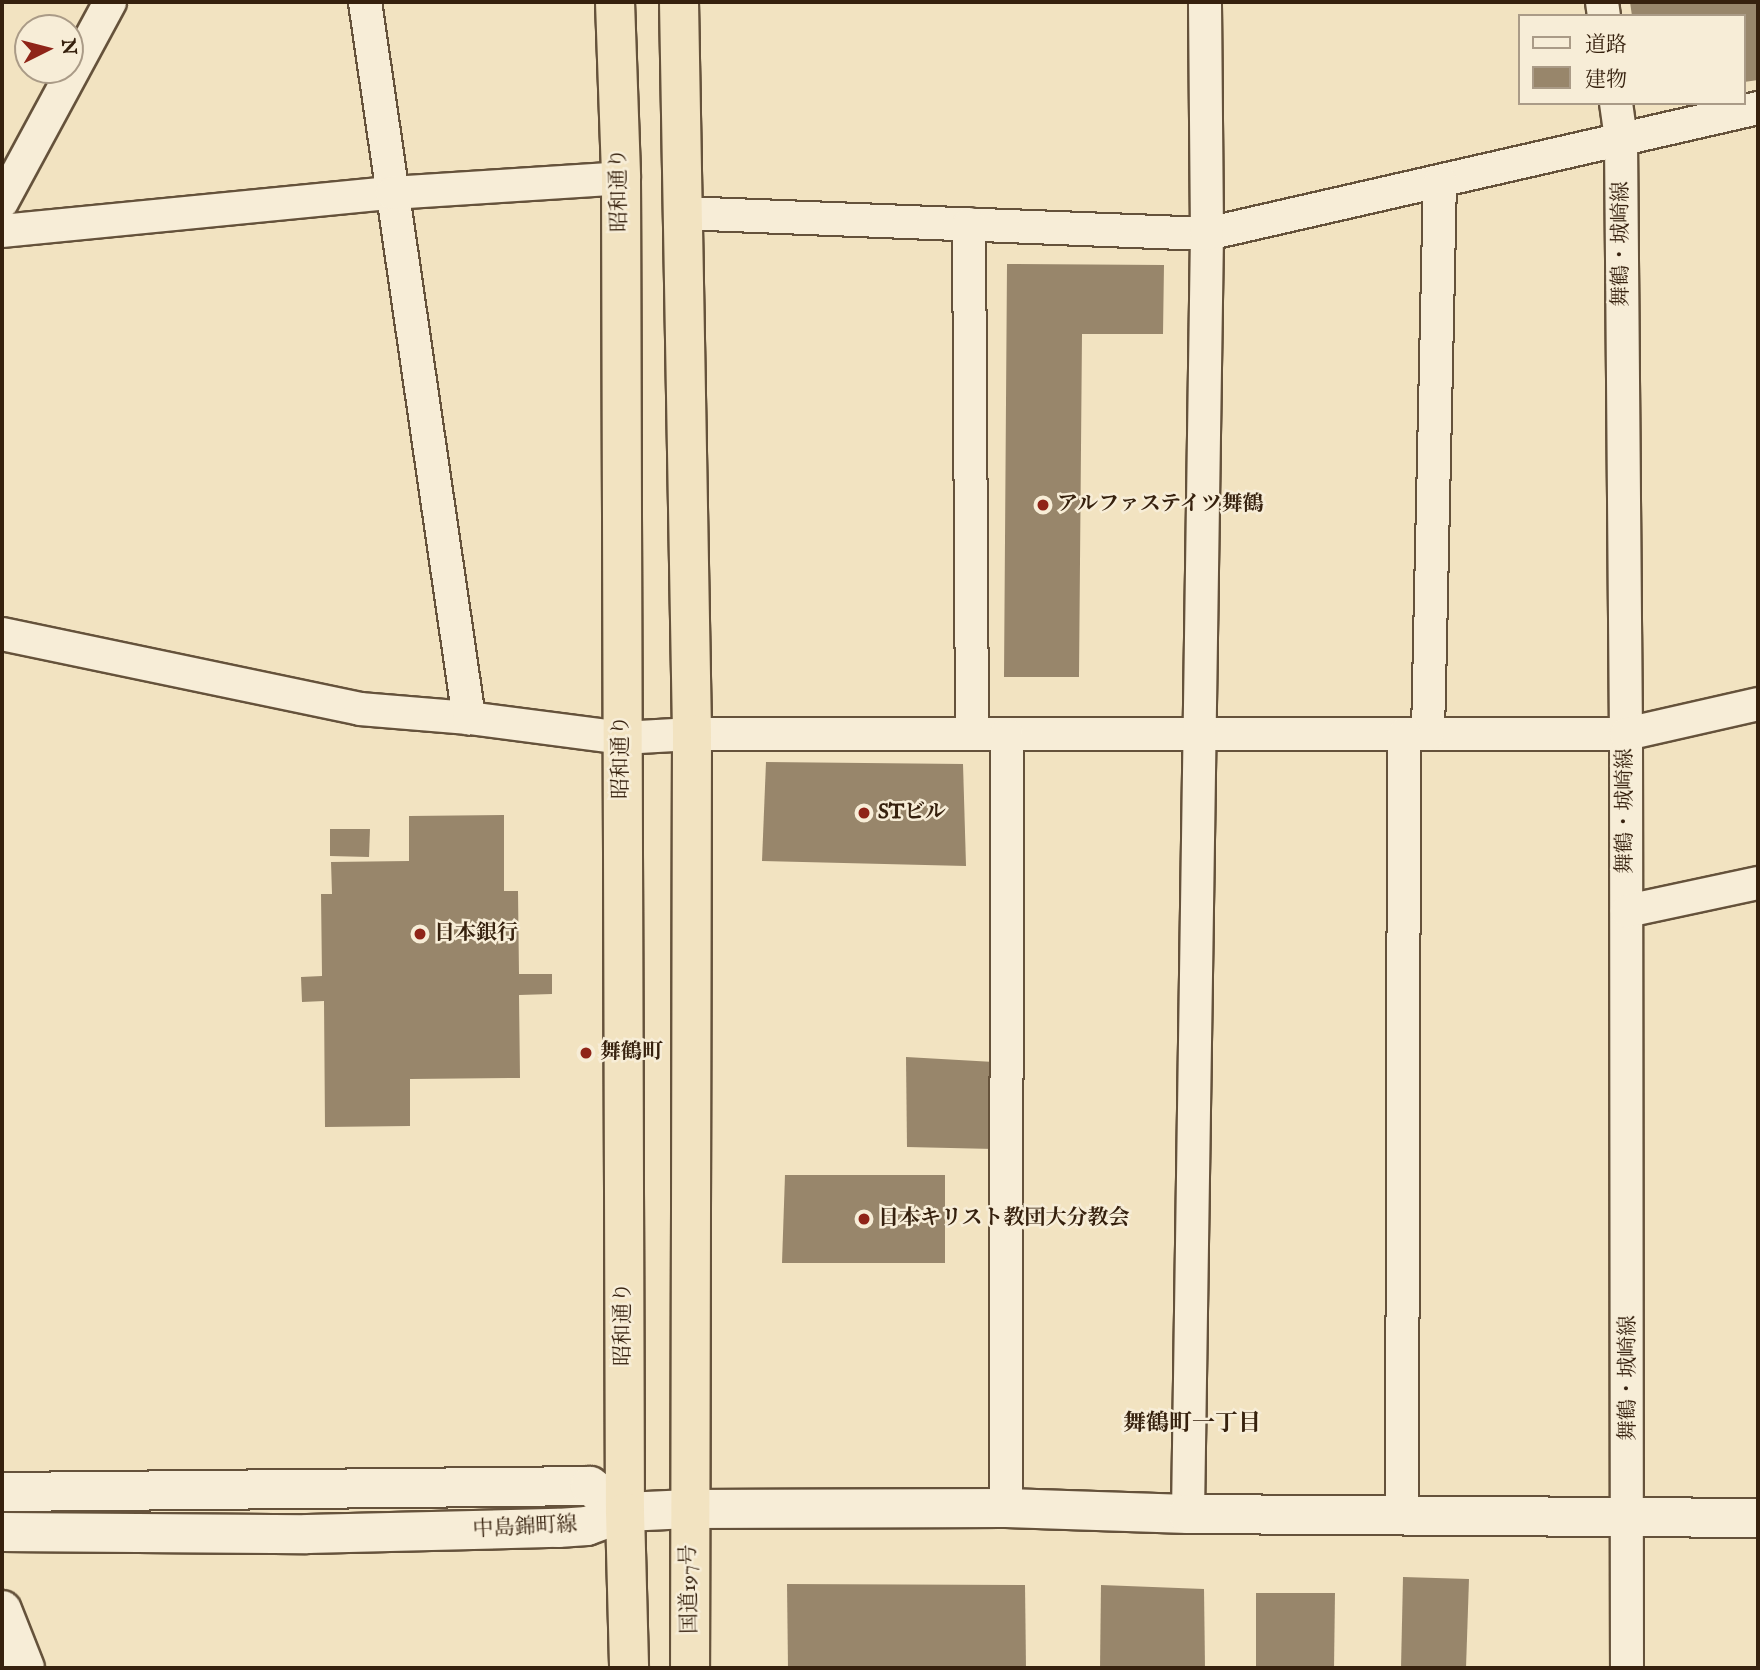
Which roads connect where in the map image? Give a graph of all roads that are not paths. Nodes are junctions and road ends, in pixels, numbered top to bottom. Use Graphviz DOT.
graph roads {
  1 [pos="110,2"];
  2 [pos="365,2"];
  3 [pos="615,2"];
  4 [pos="678,2"];
  5 [pos="1205,2"];
  6 [pos="1616,105"];
  7 [pos="1758,108"];
  8 [pos="1621,140"];
  9 [pos="621,178"];
  10 [pos="1440,181"];
  11 [pos="392,193"];
  12 [pos="2,202"];
  13 [pos="681,213"];
  14 [pos="969,224"];
  15 [pos="2,231"];
  16 [pos="1207,234"];
  17 [pos="2,634"];
  18 [pos="1758,704"];
  19 [pos="469,718"];
  20 [pos="692,734"];
  21 [pos="972,734"];
  22 [pos="1007,734"];
  23 [pos="1200,734"];
  24 [pos="1416,734"];
  25 [pos="1626,734"];
  26 [pos="622,738"];
  27 [pos="1758,883"];
  28 [pos="1627,911"];
  29 [pos="2,1493"];
  30 [pos="1006,1508"];
  31 [pos="689,1509"];
  32 [pos="625,1512"];
  33 [pos="1188,1514"];
  34 [pos="1402,1516"];
  35 [pos="1629,1518"];
  36 [pos="1758,1518"];
  37 [pos="2,1532"];
  38 [pos="2,1610"];
  39 [pos="25,1668"];
  40 [pos="629,1668"];
  41 [pos="690,1668"];
  42 [pos="1628,1668"];
  1 -- 12 [label="street"];
  2 -- 11 [label="street"];
  3 -- 9 [label="highway, 昭和通り"];
  4 -- 13 [label="highway"];
  5 -- 16 [label="street"];
  6 -- 8 [label="street, 舞鶴・城崎線"];
  7 -- 8 [label="street"];
  8 -- 10 [label="street"];
  8 -- 25 [label="street, 舞鶴・城崎線"];
  9 -- 11 [label="street"];
  9 -- 26 [label="highway, 昭和通り"];
  10 -- 16 [label="street"];
  10 -- 24 [label="street"];
  11 -- 15 [label="street"];
  11 -- 19 [label="street"];
  13 -- 14 [label="street"];
  13 -- 20 [label="highway"];
  14 -- 16 [label="street"];
  14 -- 21 [label="street"];
  16 -- 23 [label="street"];
  17 -- 19 [label="street"];
  18 -- 25 [label="street"];
  19 -- 26 [label="street"];
  20 -- 21 [label="street"];
  20 -- 26 [label="street"];
  20 -- 31 [label="highway"];
  21 -- 22 [label="street"];
  22 -- 23 [label="street"];
  22 -- 30 [label="street"];
  23 -- 24 [label="street"];
  23 -- 33 [label="street"];
  24 -- 25 [label="street"];
  24 -- 34 [label="street"];
  25 -- 28 [label="street, 舞鶴・城崎線"];
  26 -- 32 [label="highway, 昭和通り"];
  27 -- 28 [label="street"];
  28 -- 35 [label="street, 舞鶴・城崎線"];
  29 -- 32 [label="street, 中島錦町線"];
  30 -- 31 [label="street"];
  30 -- 33 [label="street"];
  31 -- 32 [label="street"];
  31 -- 41 [label="highway, 国道197号"];
  32 -- 37 [label="street, 中島錦町線"];
  32 -- 40 [label="highway"];
  33 -- 34 [label="street"];
  34 -- 35 [label="street"];
  35 -- 36 [label="street"];
  35 -- 42 [label="street, 舞鶴・城崎線"];
  38 -- 39 [label="street"];
}
